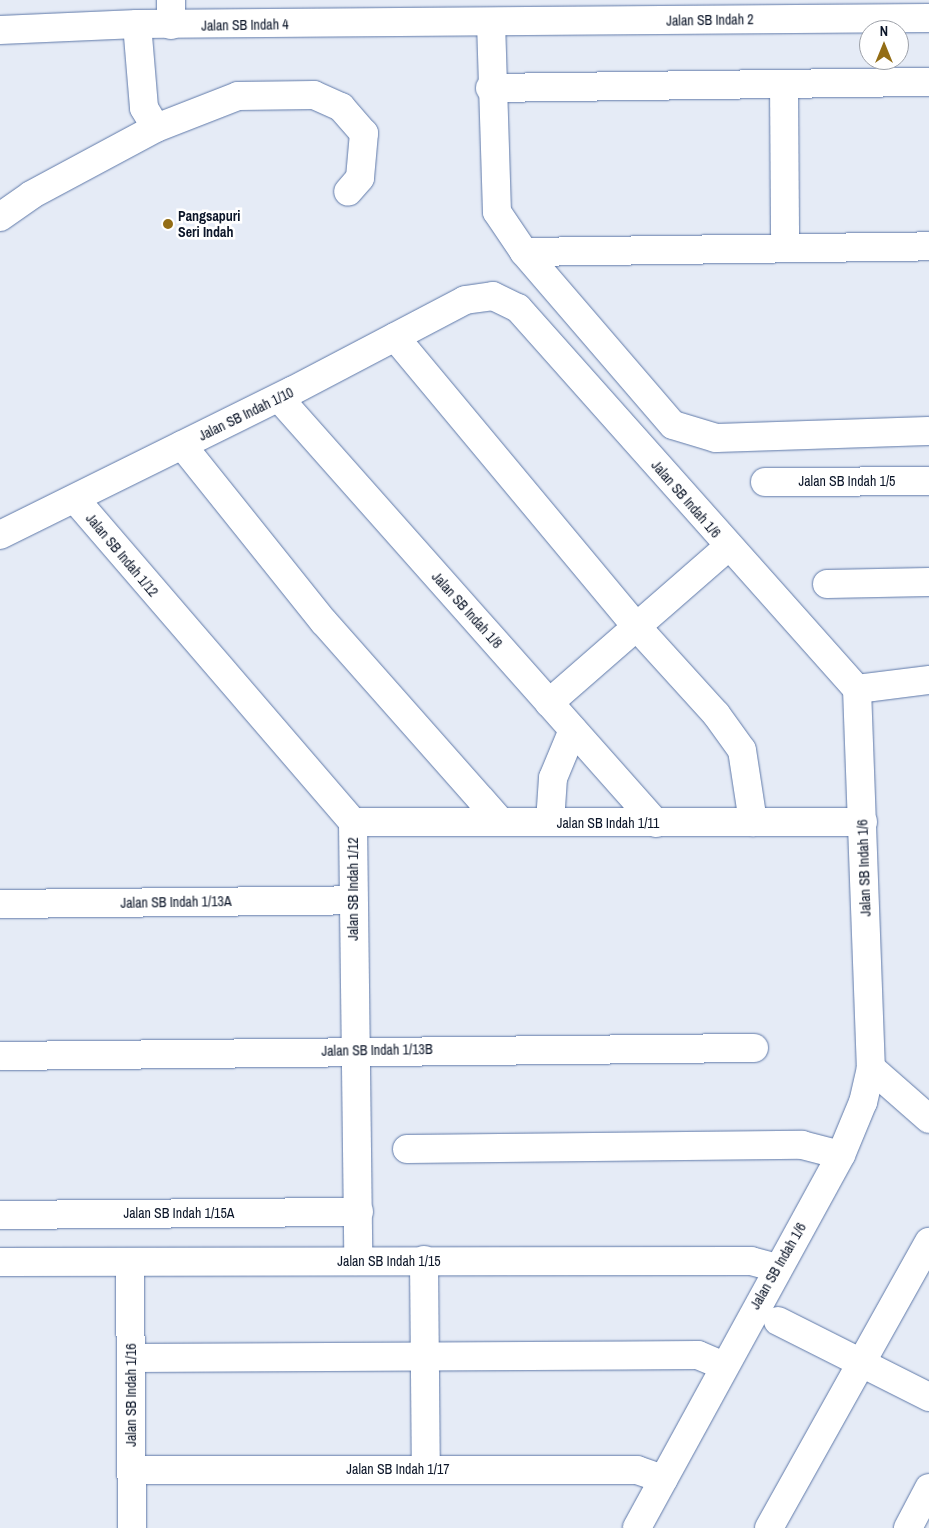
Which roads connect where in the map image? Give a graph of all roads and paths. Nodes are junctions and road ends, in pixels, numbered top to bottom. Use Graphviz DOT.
graph roads {
  1 [pos="171,13"];
  2 [pos="929,18"];
  3 [pos="491,22"];
  4 [pos="137,24"];
  5 [pos="0,30"];
  6 [pos="929,82"];
  7 [pos="784,85"];
  8 [pos="490,88"];
  9 [pos="156,128"];
  10 [pos="348,192"];
  11 [pos="0,217"];
  12 [pos="929,246"];
  13 [pos="785,248"];
  14 [pos="524,252"];
  15 [pos="493,296"];
  16 [pos="395,337"];
  17 [pos="279,398"];
  18 [pos="929,431"];
  19 [pos="182,445"];
  20 [pos="929,481"];
  21 [pos="765,482"];
  22 [pos="75,499"];
  23 [pos="0,535"];
  24 [pos="728,547"];
  25 [pos="929,582"];
  26 [pos="827,584"];
  27 [pos="637,626"];
  28 [pos="929,680"];
  29 [pos="858,689"];
  30 [pos="549,703"];
  31 [pos="573,730"];
  32 [pos="353,822"];
  33 [pos="500,822"];
  34 [pos="550,822"];
  35 [pos="753,822"];
  36 [pos="863,822"];
  37 [pos="656,823"];
  38 [pos="353,900"];
  39 [pos="0,904"];
  40 [pos="754,1048"];
  41 [pos="354,1050"];
  42 [pos="0,1056"];
  43 [pos="871,1068"];
  44 [pos="929,1119"];
  45 [pos="407,1149"];
  46 [pos="841,1155"];
  47 [pos="358,1212"];
  48 [pos="0,1215"];
  49 [pos="929,1242"];
  50 [pos="424,1260"];
  51 [pos="358,1261"];
  52 [pos="0,1262"];
  53 [pos="130,1262"];
  54 [pos="778,1268"];
  55 [pos="778,1320"];
  56 [pos="425,1354"];
  57 [pos="131,1358"];
  58 [pos="861,1364"];
  59 [pos="722,1365"];
  60 [pos="929,1397"];
  61 [pos="426,1468"];
  62 [pos="131,1470"];
  63 [pos="663,1479"];
  64 [pos="929,1488"];
  65 [pos="917,1521"];
  66 [pos="132,1528"];
  67 [pos="637,1528"];
  68 [pos="770,1528"];
  1 -- 3 [label="street, Jalan SB Indah 4"];
  1 -- 4 [label="street, Jalan SB Indah 4"];
  2 -- 3 [label="street, Jalan SB Indah 2"];
  3 -- 8 [label="street"];
  4 -- 5 [label="street, Jalan SB Indah 4"];
  4 -- 9 [label="street"];
  6 -- 7 [label="street"];
  7 -- 8 [label="street"];
  7 -- 13 [label="street"];
  8 -- 14 [label="street"];
  9 -- 10 [label="street"];
  9 -- 11 [label="street"];
  12 -- 13 [label="street"];
  13 -- 14 [label="street"];
  14 -- 18 [label="street"];
  15 -- 16 [label="street, Jalan SB Indah 1/10"];
  15 -- 24 [label="street, Jalan SB Indah 1/6"];
  16 -- 17 [label="street, Jalan SB Indah 1/10"];
  16 -- 27 [label="street"];
  17 -- 19 [label="street, Jalan SB Indah 1/10"];
  17 -- 30 [label="street, Jalan SB Indah 1/8"];
  19 -- 22 [label="street, Jalan SB Indah 1/10"];
  19 -- 33 [label="street"];
  20 -- 21 [label="street, Jalan SB Indah 1/5"];
  22 -- 23 [label="street, Jalan SB Indah 1/10"];
  22 -- 32 [label="street, Jalan SB Indah 1/12"];
  24 -- 27 [label="street"];
  24 -- 29 [label="street, Jalan SB Indah 1/6"];
  25 -- 26 [label="street"];
  27 -- 30 [label="street"];
  27 -- 35 [label="street"];
  28 -- 29 [label="street"];
  29 -- 36 [label="street, Jalan SB Indah 1/6"];
  30 -- 31 [label="street, Jalan SB Indah 1/8"];
  31 -- 34 [label="street"];
  31 -- 37 [label="street, Jalan SB Indah 1/8"];
  32 -- 33 [label="street, Jalan SB Indah 1/11"];
  32 -- 38 [label="street, Jalan SB Indah 1/12"];
  33 -- 34 [label="street, Jalan SB Indah 1/11"];
  34 -- 37 [label="street, Jalan SB Indah 1/11"];
  35 -- 36 [label="street, Jalan SB Indah 1/11"];
  35 -- 37 [label="street, Jalan SB Indah 1/11"];
  36 -- 43 [label="street, Jalan SB Indah 1/6"];
  38 -- 39 [label="street, Jalan SB Indah 1/13A"];
  38 -- 41 [label="street, Jalan SB Indah 1/12"];
  40 -- 41 [label="street, Jalan SB Indah 1/13B"];
  41 -- 42 [label="street, Jalan SB Indah 1/13B"];
  41 -- 47 [label="street, Jalan SB Indah 1/12"];
  43 -- 44 [label="street"];
  43 -- 46 [label="street, Jalan SB Indah 1/6"];
  45 -- 46 [label="street"];
  46 -- 54 [label="street, Jalan SB Indah 1/6"];
  47 -- 48 [label="street, Jalan SB Indah 1/15A"];
  47 -- 51 [label="street, Jalan SB Indah 1/12"];
  49 -- 58 [label="street"];
  50 -- 51 [label="street, Jalan SB Indah 1/15"];
  50 -- 54 [label="street, Jalan SB Indah 1/15"];
  50 -- 56 [label="street"];
  51 -- 53 [label="street, Jalan SB Indah 1/15"];
  52 -- 53 [label="street, Jalan SB Indah 1/15"];
  53 -- 57 [label="street, Jalan SB Indah 1/16"];
  54 -- 59 [label="street, Jalan SB Indah 1/6"];
  55 -- 58 [label="street"];
  56 -- 57 [label="street"];
  56 -- 59 [label="street"];
  56 -- 61 [label="street"];
  57 -- 62 [label="street, Jalan SB Indah 1/16"];
  58 -- 60 [label="street"];
  58 -- 68 [label="street"];
  59 -- 63 [label="street, Jalan SB Indah 1/6"];
  61 -- 62 [label="street, Jalan SB Indah 1/17"];
  61 -- 63 [label="street, Jalan SB Indah 1/17"];
  62 -- 66 [label="street, Jalan SB Indah 1/16"];
  63 -- 67 [label="street, Jalan SB Indah 1/6"];
  64 -- 65 [label="street"];
}
